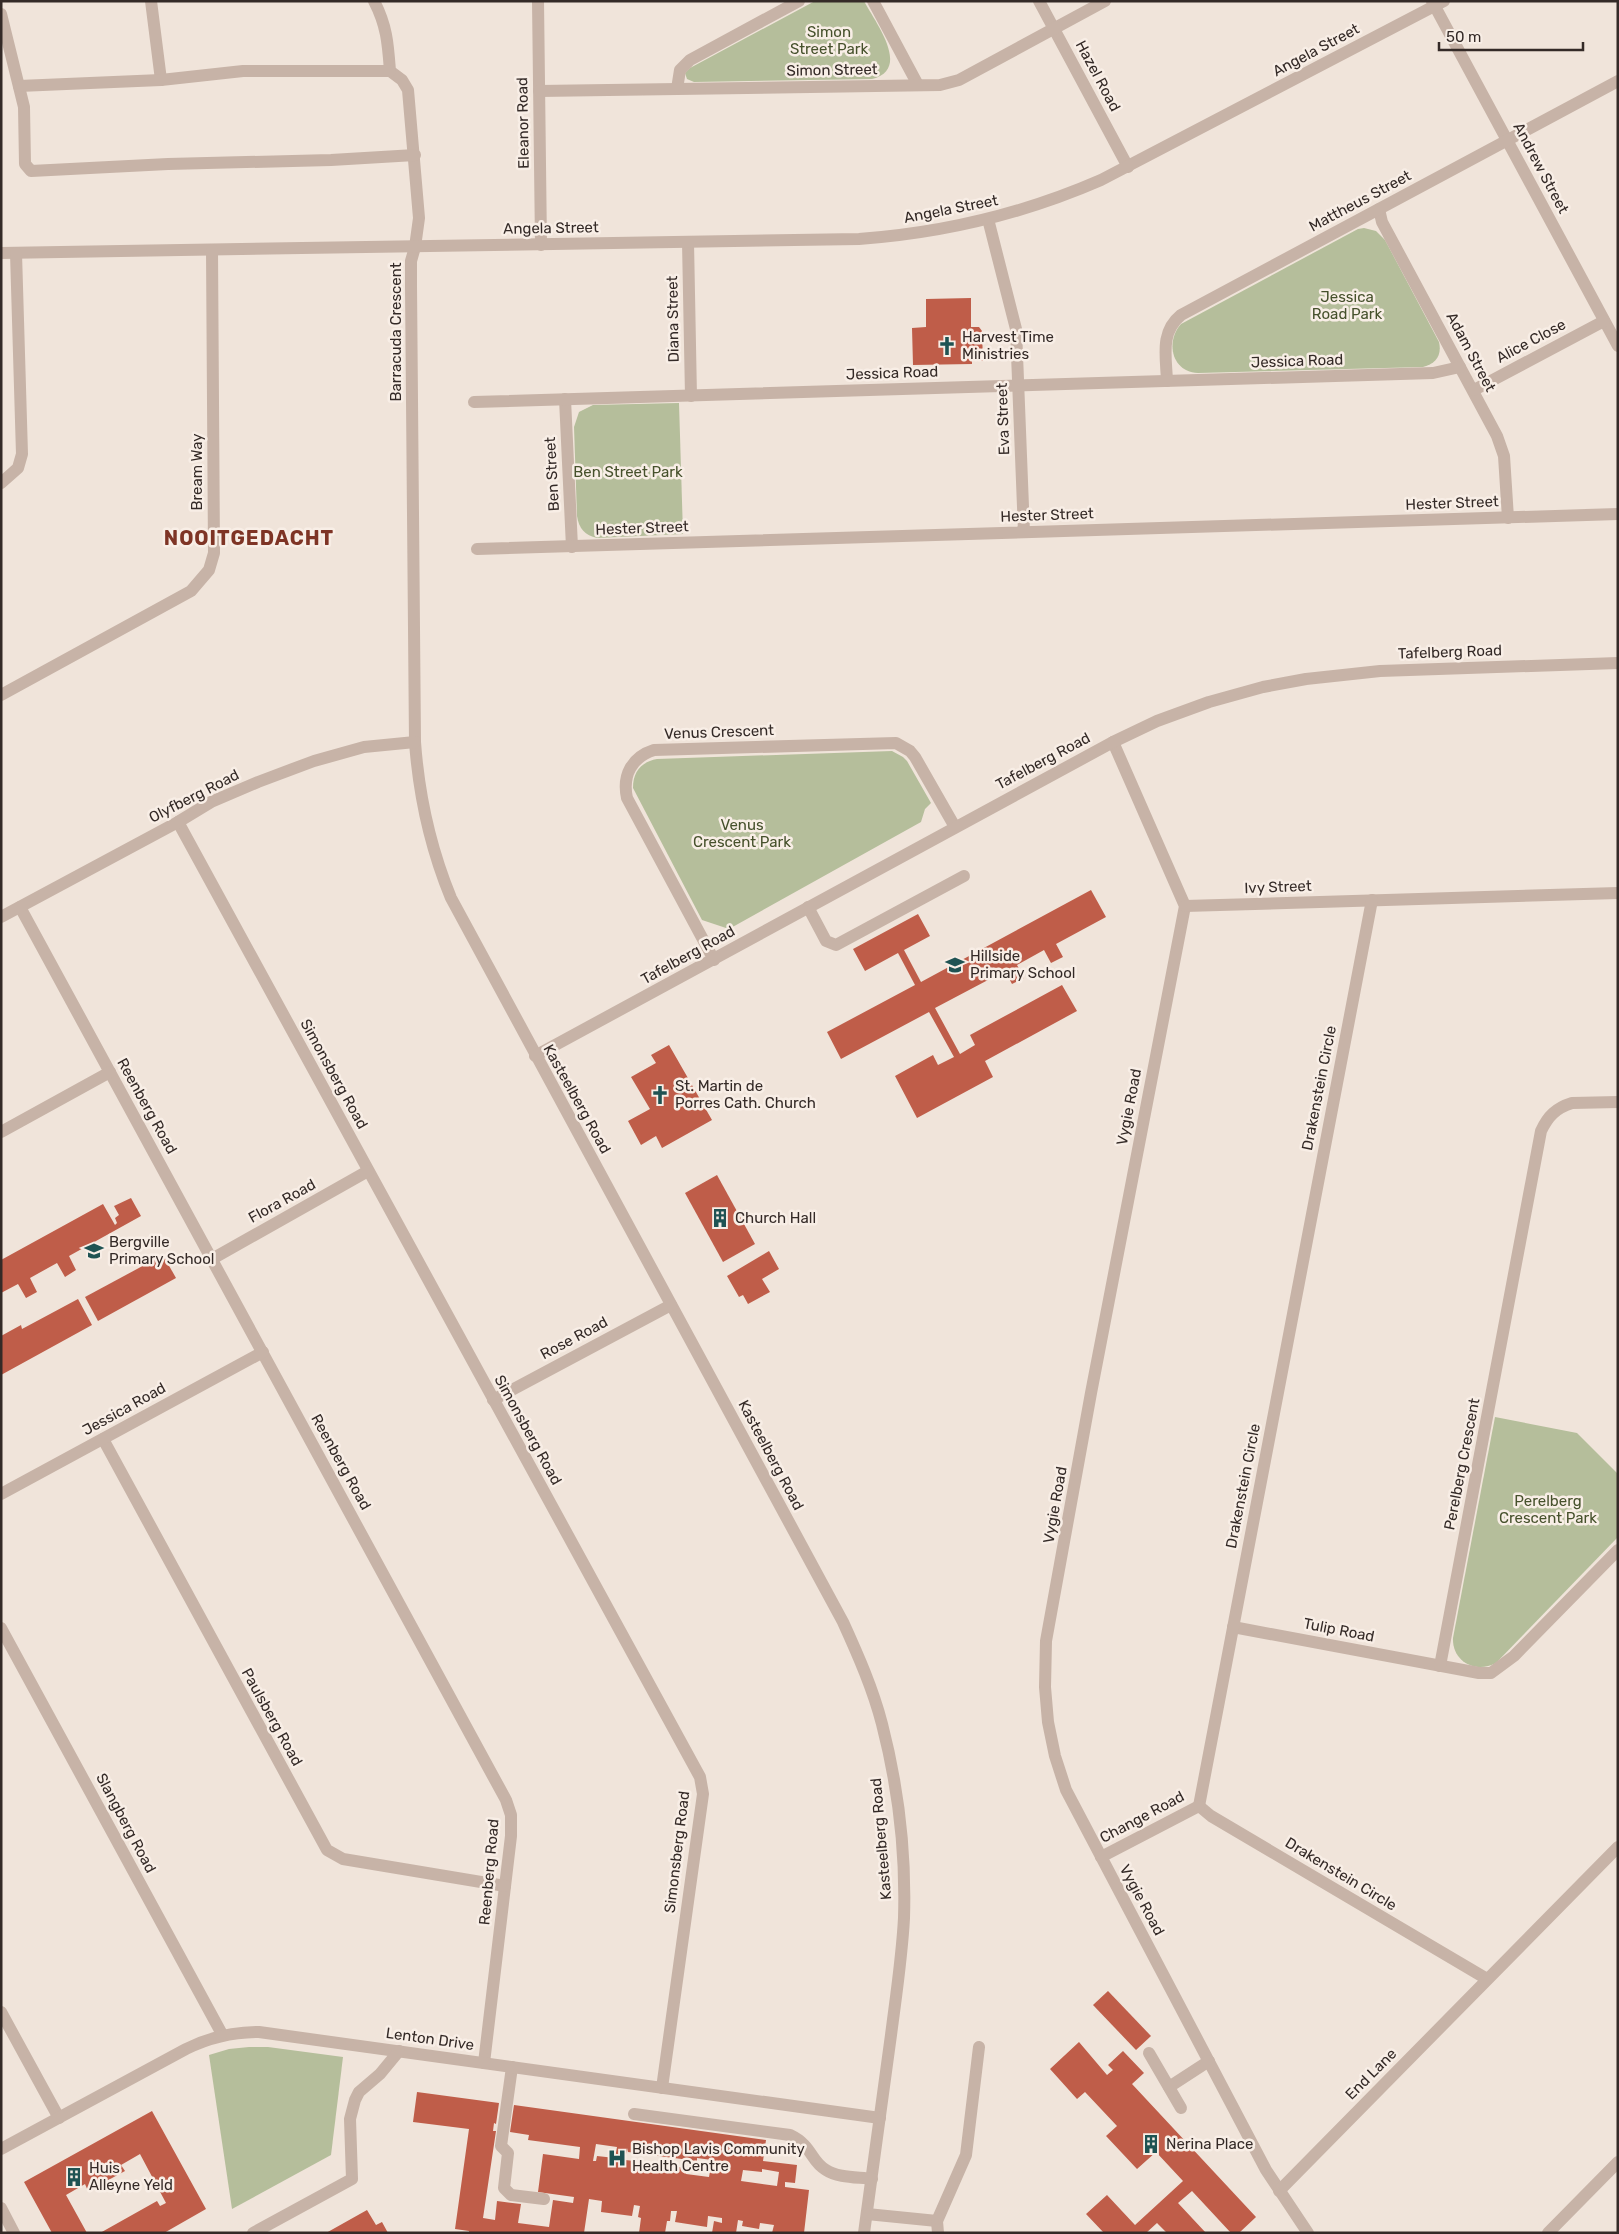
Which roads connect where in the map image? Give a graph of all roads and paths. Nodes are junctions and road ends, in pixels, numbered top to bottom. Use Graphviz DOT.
graph roads {
  1 [pos="151,1"];
  2 [pos="374,1"];
  3 [pos="538,1"];
  4 [pos="800,1"];
  5 [pos="873,1"];
  6 [pos="1039,1"];
  7 [pos="1105,1"];
  8 [pos="1437,3"];
  9 [pos="1,14"];
  10 [pos="1054,29"];
  11 [pos="390,71"];
  12 [pos="161,80"];
  13 [pos="1618,81"];
  14 [pos="918,85"];
  15 [pos="19,86"];
  16 [pos="677,89"];
  17 [pos="539,92"];
  18 [pos="1508,141"];
  19 [pos="415,155"];
  20 [pos="1128,167"];
  21 [pos="1379,209"];
  22 [pos="988,219"];
  23 [pos="688,242"];
  24 [pos="541,245"];
  25 [pos="416,247"];
  26 [pos="212,250"];
  27 [pos="1,253"];
  28 [pos="16,253"];
  29 [pos="1604,321"];
  30 [pos="1618,346"];
  31 [pos="1460,367"];
  32 [pos="1167,381"];
  33 [pos="1018,385"];
  34 [pos="1474,390"];
  35 [pos="691,396"];
  36 [pos="565,399"];
  37 [pos="474,402"];
  38 [pos="1,484"];
  39 [pos="1618,514"];
  40 [pos="1508,518"];
  41 [pos="1024,532"];
  42 [pos="572,547"];
  43 [pos="477,549"];
  44 [pos="1618,663"];
  45 [pos="1,695"];
  46 [pos="415,742"];
  47 [pos="1113,742"];
  48 [pos="178,822"];
  49 [pos="955,827"];
  50 [pos="964,876"];
  51 [pos="1618,893"];
  52 [pos="1372,900"];
  53 [pos="1186,906"];
  54 [pos="20,907"];
  55 [pos="808,907"];
  56 [pos="1,917"];
  57 [pos="714,960"];
  58 [pos="536,1056"];
  59 [pos="110,1072"];
  60 [pos="1618,1102"];
  61 [pos="1,1132"];
  62 [pos="368,1171"];
  63 [pos="212,1259"];
  64 [pos="671,1305"];
  65 [pos="263,1352"];
  66 [pos="493,1400"];
  67 [pos="102,1439"];
  68 [pos="1,1494"];
  69 [pos="1618,1550"];
  70 [pos="1233,1627"];
  71 [pos="1,1628"];
  72 [pos="1440,1666"];
  73 [pos="1199,1806"];
  74 [pos="1618,1847"];
  75 [pos="1101,1858"];
  76 [pos="506,1886"];
  77 [pos="1487,1979"];
  78 [pos="1,2012"];
  79 [pos="222,2034"];
  80 [pos="979,2047"];
  81 [pos="399,2051"];
  82 [pos="1149,2053"];
  83 [pos="1209,2062"];
  84 [pos="484,2063"];
  85 [pos="512,2067"];
  86 [pos="1169,2087"];
  87 [pos="662,2088"];
  88 [pos="1181,2108"];
  89 [pos="634,2114"];
  90 [pos="59,2118"];
  91 [pos="880,2118"];
  92 [pos="1,2150"];
  93 [pos="1618,2162"];
  94 [pos="872,2179"];
  95 [pos="1279,2191"];
  96 [pos="544,2200"];
  97 [pos="1,2208"];
  98 [pos="867,2214"];
  99 [pos="938,2227"];
  100 [pos="14,2233"];
  101 [pos="253,2233"];
  102 [pos="864,2233"];
  103 [pos="1308,2233"];
  104 [pos="1548,2233"];
  1 -- 12 [label="street"];
  2 -- 11 [label="street"];
  3 -- 17 [label="street, Eleanor Road"];
  4 -- 16 [label="street"];
  5 -- 14 [label="street"];
  6 -- 10 [label="street, Hazel Road"];
  7 -- 10 [label="street, Simon Street"];
  8 -- 18 [label="street, Andrew Street"];
  8 -- 20 [label="street, Angela Street"];
  9 -- 15 [label="street"];
  10 -- 14 [label="street, Simon Street"];
  10 -- 20 [label="street, Hazel Road"];
  11 -- 12 [label="street"];
  11 -- 19 [label="street"];
  12 -- 15 [label="street"];
  13 -- 18 [label="street, Mattheus Street"];
  14 -- 16 [label="street, Simon Street"];
  15 -- 19 [label="street"];
  16 -- 17 [label="street, Simon Street"];
  17 -- 24 [label="street, Eleanor Road"];
  18 -- 21 [label="street, Mattheus Street"];
  18 -- 29 [label="street, Andrew Street"];
  19 -- 25 [label="street"];
  20 -- 22 [label="street, Angela Street"];
  21 -- 31 [label="street, Adam Street"];
  21 -- 32 [label="street, Mattheus Street"];
  22 -- 23 [label="street, Angela Street"];
  22 -- 33 [label="street, Eva Street"];
  23 -- 24 [label="street, Angela Street"];
  23 -- 35 [label="street, Diana Street"];
  24 -- 25 [label="street, Angela Street"];
  25 -- 26 [label="street, Barracuda Crescent"];
  25 -- 46 [label="street, Barracuda Crescent"];
  26 -- 28 [label="street, Barracuda Crescent"];
  26 -- 45 [label="street, Bream Way"];
  27 -- 28 [label="street, Barracuda Crescent"];
  28 -- 38 [label="street"];
  29 -- 30 [label="street, Andrew Street"];
  29 -- 34 [label="street, Alice Close"];
  31 -- 32 [label="street, Jessica Road"];
  31 -- 34 [label="street, Adam Street"];
  32 -- 33 [label="street, Jessica Road"];
  33 -- 35 [label="street, Jessica Road"];
  33 -- 41 [label="street, Eva Street"];
  34 -- 40 [label="street, Adam Street"];
  35 -- 36 [label="street, Jessica Road"];
  36 -- 37 [label="street, Jessica Road"];
  36 -- 42 [label="street, Ben Street"];
  39 -- 40 [label="street, Hester Street"];
  40 -- 41 [label="street, Hester Street"];
  41 -- 42 [label="street, Hester Street"];
  42 -- 43 [label="street, Hester Street"];
  44 -- 47 [label="street, Tafelberg Road"];
  46 -- 48 [label="street, Olyfberg Road"];
  46 -- 58 [label="street, Kasteelberg Road"];
  47 -- 49 [label="street, Tafelberg Road"];
  47 -- 53 [label="street"];
  48 -- 54 [label="street, Olyfberg Road"];
  48 -- 62 [label="street, Simonsberg Road"];
  49 -- 55 [label="street, Tafelberg Road"];
  49 -- 57 [label="street, Venus Crescent"];
  50 -- 55 [label="street"];
  51 -- 52 [label="street"];
  52 -- 53 [label="street, Ivy Street"];
  52 -- 70 [label="street, Drakenstein Circle"];
  53 -- 75 [label="street, Vygie Road"];
  54 -- 56 [label="street, Olyfberg Road"];
  54 -- 59 [label="street, Reenberg Road"];
  55 -- 57 [label="street, Tafelberg Road"];
  57 -- 58 [label="street, Tafelberg Road"];
  58 -- 64 [label="street, Kasteelberg Road"];
  59 -- 61 [label="street"];
  59 -- 63 [label="street, Reenberg Road"];
  60 -- 72 [label="street, Perelberg Crescent"];
  62 -- 63 [label="street, Flora Road"];
  62 -- 66 [label="street, Simonsberg Road"];
  63 -- 65 [label="street, Reenberg Road"];
  64 -- 66 [label="street, Rose Road"];
  64 -- 91 [label="street, Kasteelberg Road"];
  65 -- 67 [label="street, Jessica Road"];
  65 -- 76 [label="street, Reenberg Road"];
  66 -- 87 [label="street, Simonsberg Road"];
  67 -- 68 [label="street, Jessica Road"];
  67 -- 76 [label="street, Paulsberg Road"];
  69 -- 72 [label="street"];
  70 -- 72 [label="street, Tulip Road"];
  70 -- 73 [label="street, Drakenstein Circle"];
  71 -- 79 [label="street, Slangberg Road"];
  73 -- 75 [label="street, Change Road"];
  73 -- 77 [label="street, Drakenstein Circle"];
  74 -- 77 [label="street"];
  75 -- 83 [label="street, Vygie Road"];
  76 -- 84 [label="street, Reenberg Road"];
  77 -- 95 [label="street, End Lane"];
  78 -- 90 [label="street"];
  79 -- 81 [label="street, Lenton Drive"];
  79 -- 90 [label="street, Lenton Drive"];
  80 -- 99 [label="street"];
  81 -- 84 [label="street, Lenton Drive"];
  81 -- 101 [label="street"];
  82 -- 86 [label="street"];
  83 -- 86 [label="street"];
  83 -- 95 [label="street, Vygie Road"];
  84 -- 85 [label="street, Lenton Drive"];
  85 -- 87 [label="street, Lenton Drive"];
  85 -- 96 [label="street"];
  86 -- 88 [label="street"];
  87 -- 91 [label="street, Lenton Drive"];
  89 -- 94 [label="street"];
  90 -- 92 [label="street, Lenton Drive"];
  91 -- 94 [label="street, Kasteelberg Road"];
  93 -- 104 [label="street"];
  94 -- 98 [label="street, Kasteelberg Road"];
  95 -- 103 [label="street, Vygie Road"];
  97 -- 100 [label="street"];
  98 -- 99 [label="street"];
  98 -- 102 [label="street, Kasteelberg Road"];
}
